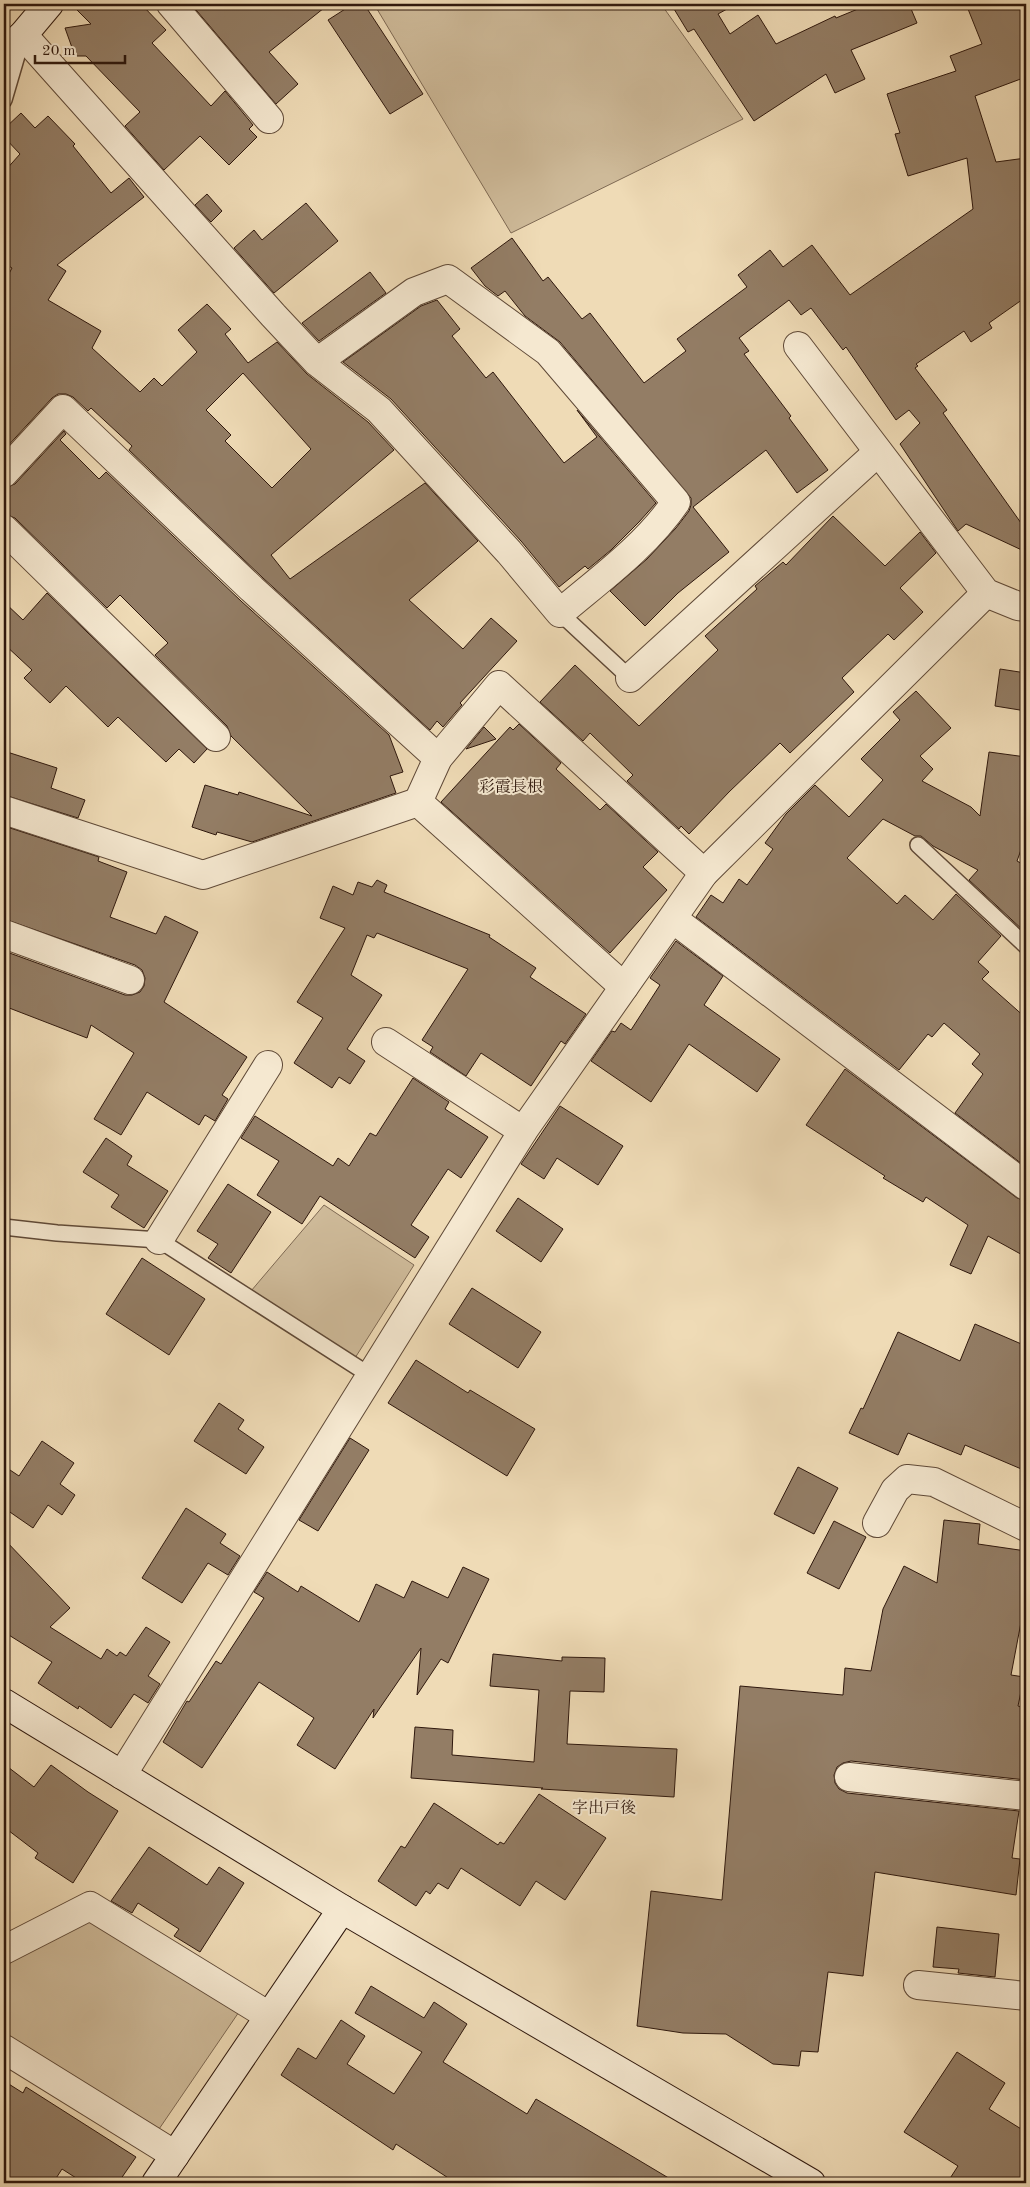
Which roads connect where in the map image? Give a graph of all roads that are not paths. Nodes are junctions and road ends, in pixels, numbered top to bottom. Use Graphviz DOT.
graph roads {
  1 [pos="50,4"];
  2 [pos="171,4"];
  3 [pos="14,43"];
  4 [pos="4,100"];
  5 [pos="269,119"];
  6 [pos="798,346"];
  7 [pos="317,362"];
  8 [pos="878,452"];
  9 [pos="4,473"];
  10 [pos="4,528"];
  11 [pos="986,593"];
  12 [pos="1026,607"];
  13 [pos="560,613"];
  14 [pos="630,678"];
  15 [pos="216,737"];
  16 [pos="438,758"];
  17 [pos="418,802"];
  18 [pos="4,810"];
  19 [pos="918,846"];
  20 [pos="704,873"];
  21 [pos="673,919"];
  22 [pos="4,934"];
  23 [pos="1026,946"];
  24 [pos="130,980"];
  25 [pos="624,987"];
  26 [pos="386,1042"];
  27 [pos="268,1065"];
  28 [pos="523,1131"];
  29 [pos="1026,1186"];
  30 [pos="4,1227"];
  31 [pos="159,1240"];
  32 [pos="370,1376"];
  33 [pos="877,1523"];
  34 [pos="1026,1527"];
  35 [pos="4,1703"];
  36 [pos="122,1775"];
  37 [pos="849,1777"];
  38 [pos="1026,1796"];
  39 [pos="342,1909"];
  40 [pos="4,1950"];
  41 [pos="918,1985"];
  42 [pos="1026,1996"];
  43 [pos="269,2016"];
  44 [pos="4,2049"];
  45 [pos="176,2155"];
  46 [pos="783,2176"];
  47 [pos="156,2183"];
  48 [pos="810,2183"];
  1 -- 3 [label="street"];
  2 -- 5 [label="street"];
  3 -- 4 [label="lane"];
  3 -- 7 [label="street"];
  6 -- 8 [label="street"];
  7 -- 13 [label="street"];
  7 -- 13 [label="street"];
  8 -- 11 [label="street"];
  8 -- 14 [label="street"];
  9 -- 16 [label="street"];
  10 -- 15 [label="street"];
  11 -- 12 [label="street"];
  11 -- 20 [label="street"];
  13 -- 14 [label="lane"];
  16 -- 17 [label="street"];
  16 -- 20 [label="street"];
  17 -- 18 [label="street"];
  17 -- 25 [label="street"];
  19 -- 23 [label="lane"];
  20 -- 21 [label="street"];
  21 -- 25 [label="street"];
  21 -- 29 [label="street"];
  22 -- 24 [label="street"];
  25 -- 28 [label="street"];
  26 -- 28 [label="street"];
  27 -- 31 [label="street"];
  28 -- 32 [label="street"];
  30 -- 31 [label="lane"];
  31 -- 32 [label="lane"];
  32 -- 36 [label="street"];
  33 -- 34 [label="street"];
  35 -- 36 [label="street"];
  36 -- 39 [label="street"];
  37 -- 38 [label="street"];
  39 -- 43 [label="street"];
  39 -- 46 [label="street"];
  40 -- 43 [label="street"];
  41 -- 42 [label="street"];
  43 -- 45 [label="street"];
  44 -- 45 [label="street"];
  45 -- 47 [label="street"];
  46 -- 48 [label="street"];
}
